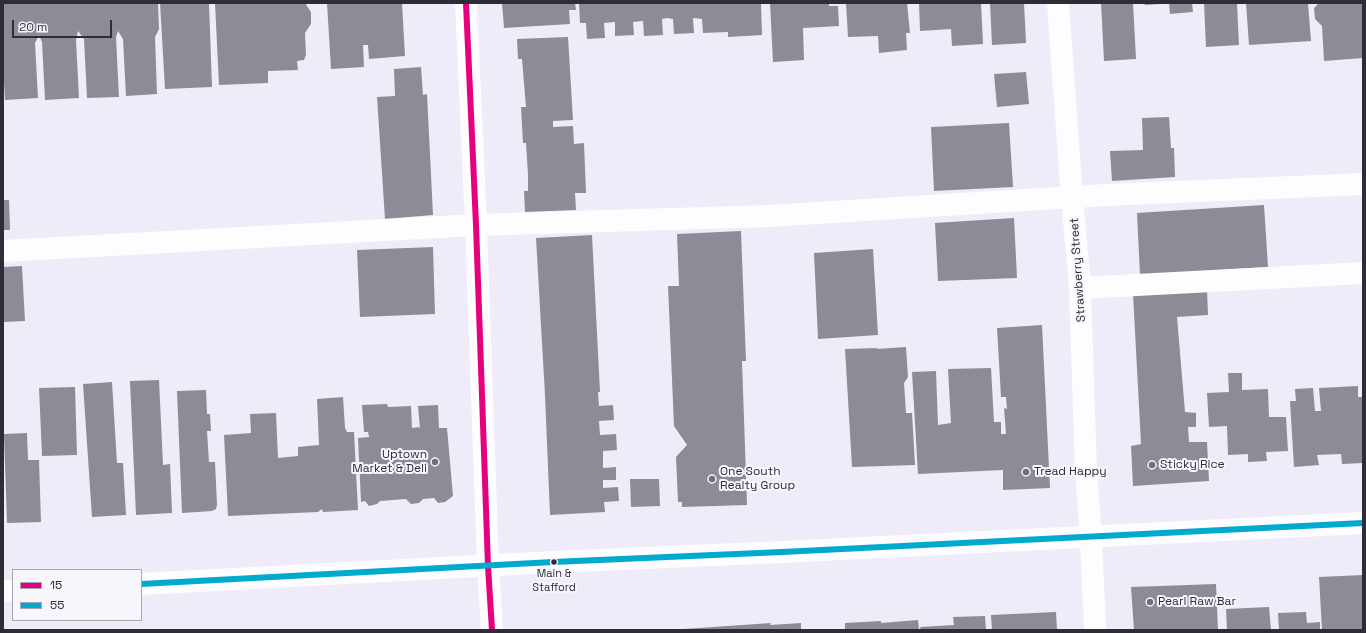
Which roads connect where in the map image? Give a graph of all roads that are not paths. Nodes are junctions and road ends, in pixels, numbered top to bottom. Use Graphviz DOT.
graph roads {
  1 [pos="466,3"];
  2 [pos="1058,3"];
  3 [pos="1363,184"];
  4 [pos="1072,198"];
  5 [pos="476,225"];
  6 [pos="3,251"];
  7 [pos="1363,273"];
  8 [pos="1080,288"];
  9 [pos="1363,523"];
  10 [pos="1091,537"];
  11 [pos="488,566"];
  12 [pos="142,584"];
  13 [pos="492,630"];
  14 [pos="1095,630"];
  1 -- 5 [label="street"];
  2 -- 4 [label="street, Strawberry Street"];
  3 -- 4 [label="street"];
  4 -- 5 [label="street"];
  4 -- 8 [label="street, Strawberry Street"];
  5 -- 6 [label="street"];
  5 -- 11 [label="street"];
  7 -- 8 [label="street"];
  8 -- 10 [label="street, Strawberry Street"];
  9 -- 10 [label="street"];
  10 -- 11 [label="street"];
  10 -- 14 [label="street, Strawberry Street"];
  11 -- 12 [label="street"];
  11 -- 13 [label="street"];
}
